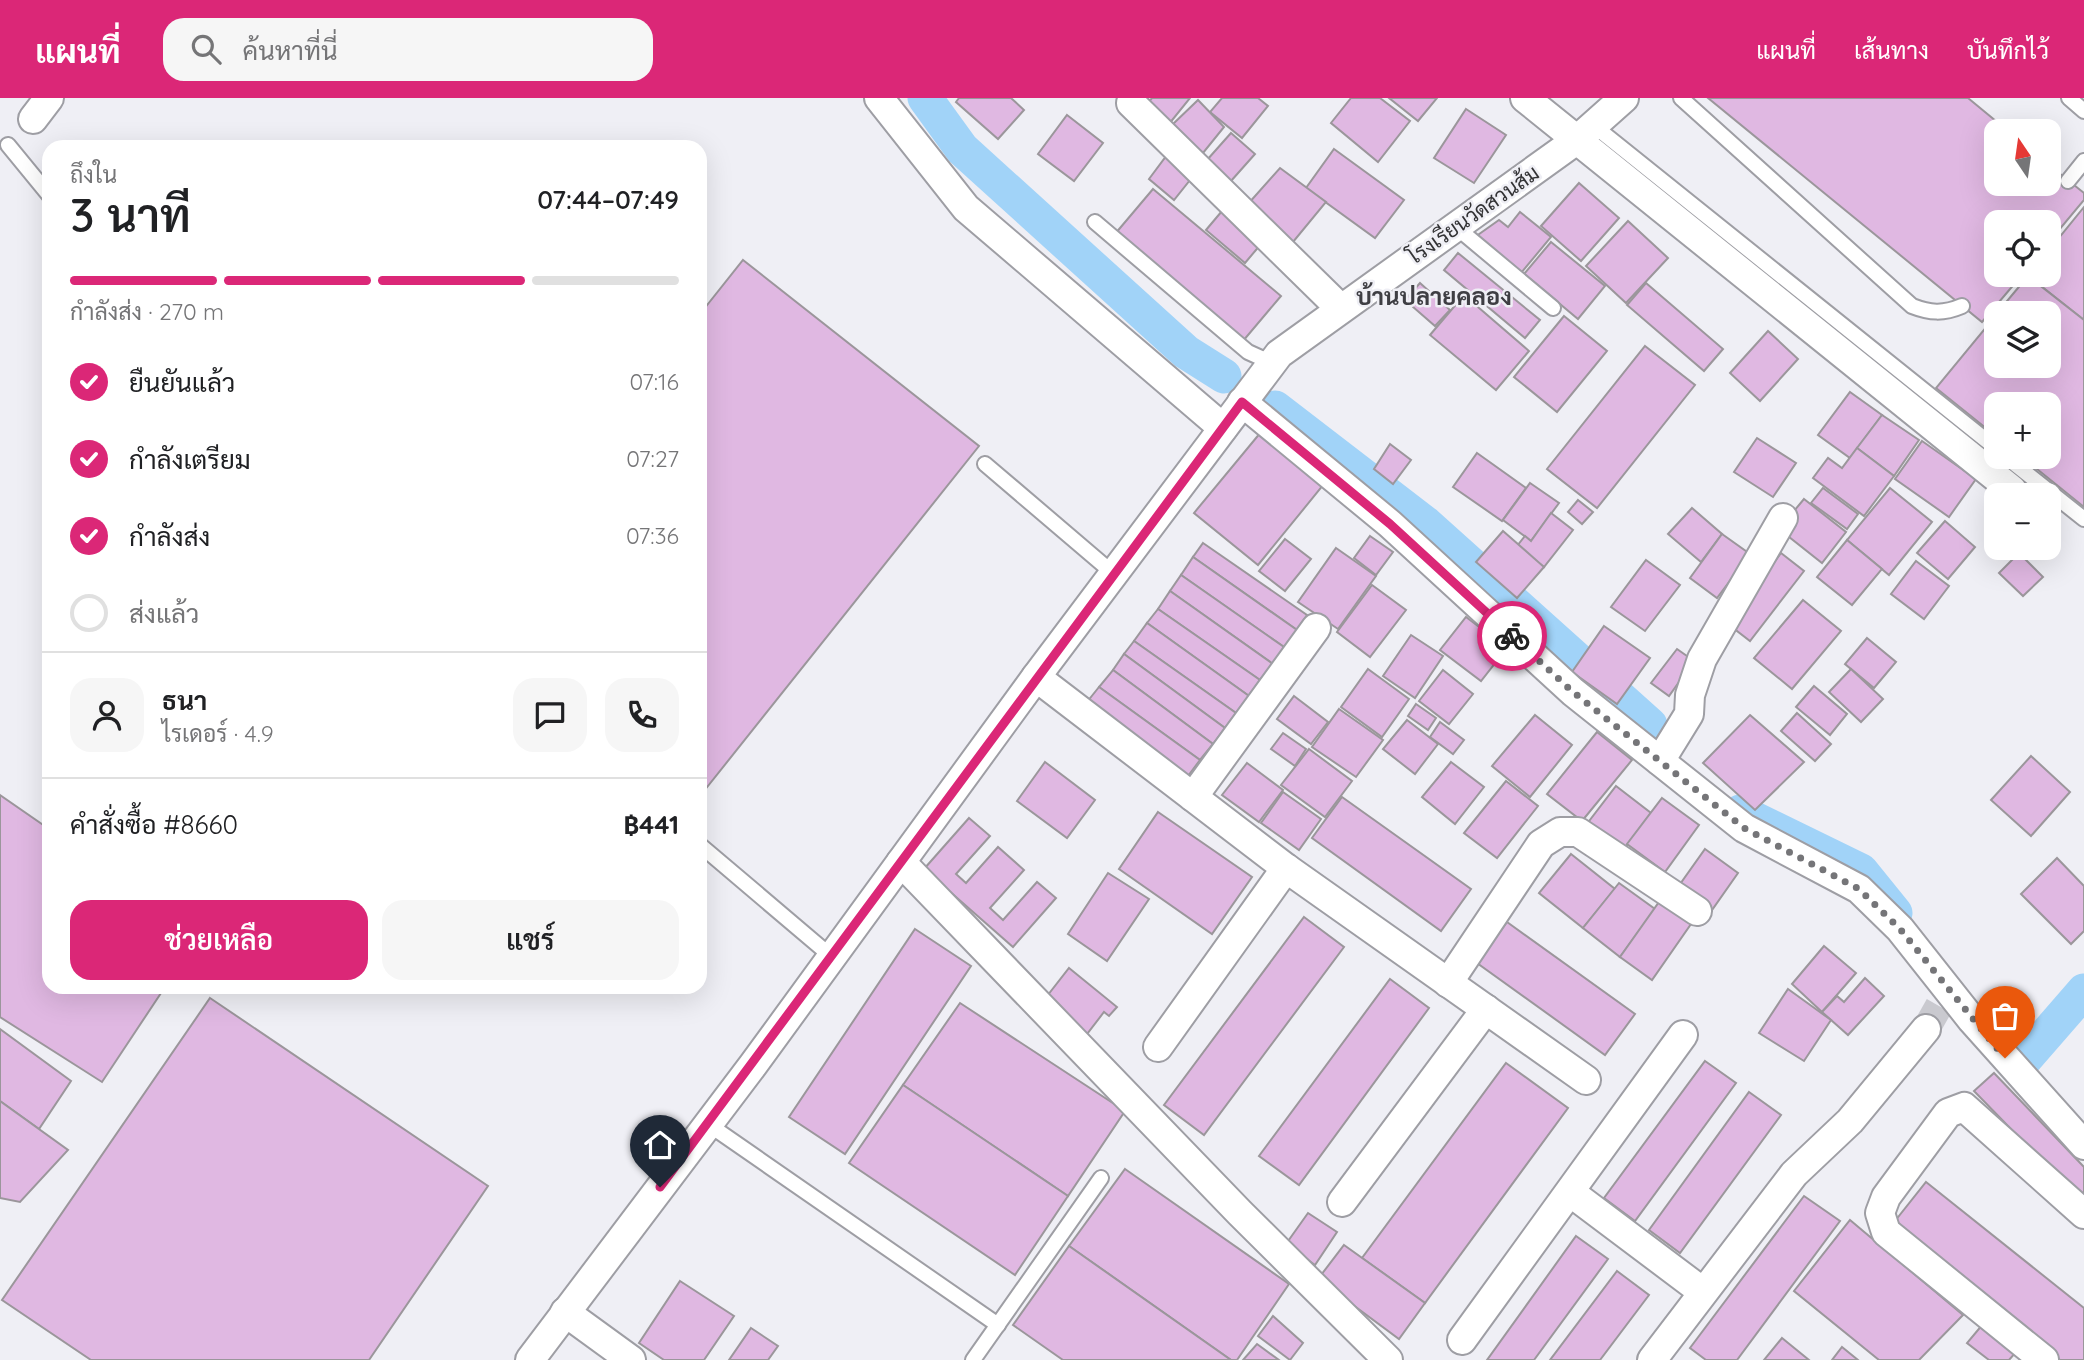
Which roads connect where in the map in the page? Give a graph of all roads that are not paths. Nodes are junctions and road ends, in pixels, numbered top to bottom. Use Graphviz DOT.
graph roads {
  1 [pos="878,98"];
  2 [pos="1525,98"];
  3 [pos="1624,98"];
  4 [pos="1681,98"];
  5 [pos="2069,98"];
  6 [pos="1131,103"];
  7 [pos="2084,111"];
  8 [pos="1585,132"];
  9 [pos="8,145"];
  10 [pos="2084,160"];
  11 [pos="2068,181"];
  12 [pos="42,186"];
  13 [pos="1095,222"];
  14 [pos="1456,226"];
  15 [pos="1962,306"];
  16 [pos="1553,307"];
  17 [pos="1340,308"];
  18 [pos="1272,363"];
  19 [pos="1242,402"];
  20 [pos="1223,428"];
  21 [pos="1984,439"];
  22 [pos="985,464"];
  23 [pos="2021,469"];
  24 [pos="2004,483"];
  25 [pos="1783,518"];
  26 [pos="2084,519"];
  27 [pos="1114,574"];
  28 [pos="1316,628"];
  29 [pos="1036,677"];
  30 [pos="1660,761"];
  31 [pos="1193,797"];
  32 [pos="707,851"];
  33 [pos="901,862"];
  34 [pos="1286,868"];
  35 [pos="1697,911"];
  36 [pos="832,957"];
  37 [pos="1448,983"];
  38 [pos="1486,1009"];
  39 [pos="1938,1009"];
  40 [pos="1683,1035"];
  41 [pos="1158,1047"];
  42 [pos="1586,1080"];
  43 [pos="708,1124"];
  44 [pos="2084,1145"];
  45 [pos="1101,1178"];
  46 [pos="1570,1192"];
  47 [pos="1342,1202"];
  48 [pos="2084,1213"];
  49 [pos="1703,1292"];
  50 [pos="565,1312"];
  51 [pos="998,1325"];
  52 [pos="1462,1340"];
  53 [pos="530,1360"];
  54 [pos="631,1360"];
  55 [pos="973,1360"];
  56 [pos="1388,1360"];
  57 [pos="1652,1360"];
  58 [pos="2044,1360"];
  1 -- 20 [label="street"];
  2 -- 8 [label="street"];
  3 -- 8 [label="street, โรงเรียนวัดสวนส้ม"];
  4 -- 15 [label="lane"];
  5 -- 7 [label="lane"];
  6 -- 17 [label="street"];
  8 -- 14 [label="street, โรงเรียนวัดสวนส้ม"];
  8 -- 21 [label="lane"];
  8 -- 24 [label="street"];
  9 -- 12 [label="lane"];
  10 -- 11 [label="lane"];
  13 -- 18 [label="lane"];
  14 -- 16 [label="lane"];
  14 -- 17 [label="street, โรงเรียนวัดสวนส้ม"];
  17 -- 18 [label="street, โรงเรียนวัดสวนส้ม"];
  18 -- 19 [label="street, โรงเรียนวัดสวนส้ม"];
  19 -- 20 [label="street, โรงเรียนวัดสวนส้ม"];
  19 -- 30 [label="street"];
  20 -- 27 [label="street, โรงเรียนวัดสวนส้ม"];
  22 -- 27 [label="lane"];
  23 -- 26 [label="lane"];
  25 -- 30 [label="street"];
  27 -- 29 [label="street, โรงเรียนวัดสวนส้ม"];
  28 -- 31 [label="street"];
  29 -- 31 [label="street"];
  29 -- 33 [label="street, โรงเรียนวัดสวนส้ม"];
  30 -- 39 [label="street"];
  31 -- 34 [label="street"];
  32 -- 36 [label="lane"];
  33 -- 36 [label="street, โรงเรียนวัดสวนส้ม"];
  33 -- 56 [label="street"];
  34 -- 37 [label="street"];
  34 -- 41 [label="street"];
  35 -- 37 [label="street"];
  36 -- 43 [label="street, โรงเรียนวัดสวนส้ม"];
  37 -- 38 [label="street"];
  38 -- 42 [label="street"];
  38 -- 47 [label="street"];
  39 -- 44 [label="street"];
  39 -- 49 [label="street"];
  40 -- 46 [label="street"];
  43 -- 50 [label="street, โรงเรียนวัดสวนส้ม"];
  43 -- 51 [label="lane"];
  45 -- 51 [label="lane"];
  46 -- 49 [label="street"];
  46 -- 52 [label="street"];
  48 -- 58 [label="street"];
  49 -- 57 [label="street"];
  50 -- 53 [label="street, โรงเรียนวัดสวนส้ม"];
  50 -- 54 [label="street"];
  51 -- 55 [label="lane"];
}
